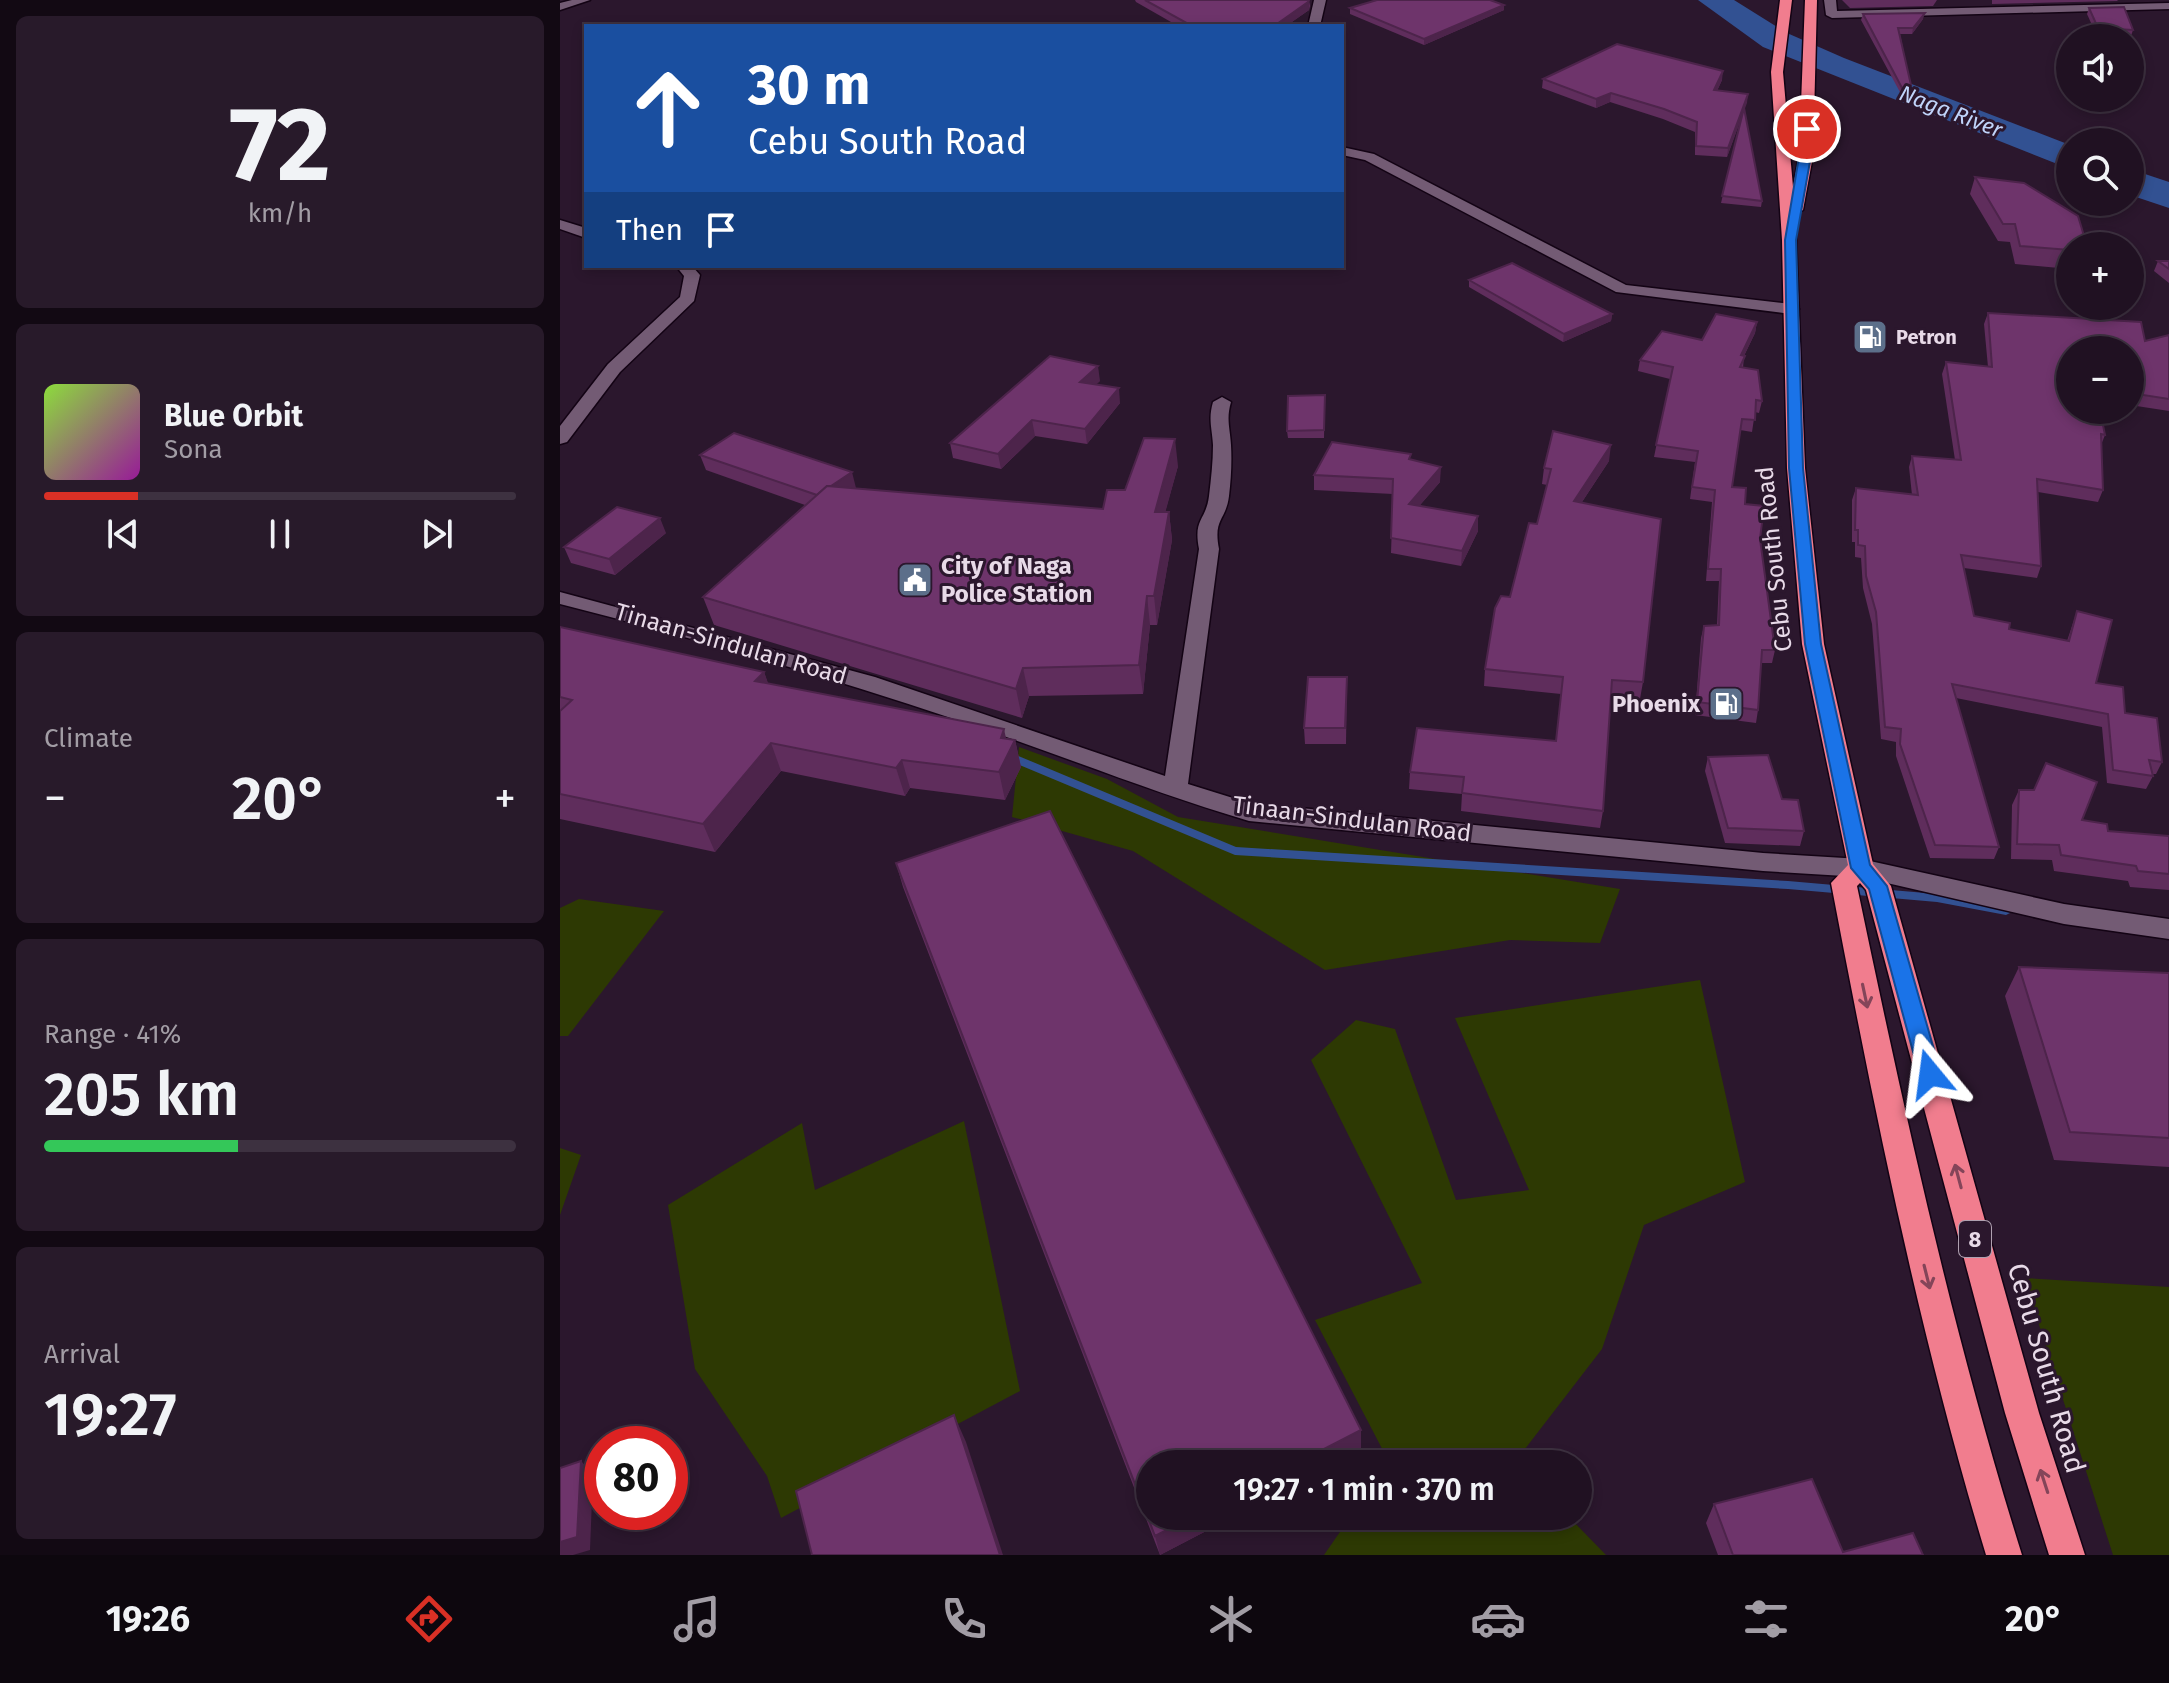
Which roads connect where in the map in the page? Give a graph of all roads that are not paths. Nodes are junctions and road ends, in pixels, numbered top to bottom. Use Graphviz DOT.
graph roads {
  1 [pos="584,0"];
  2 [pos="1320,0"];
  3 [pos="1786,0"];
  4 [pos="1811,0"];
  5 [pos="1830,0"];
  6 [pos="2169,6"];
  7 [pos="560,7"];
  8 [pos="1314,24"];
  9 [pos="1344,151"];
  10 [pos="560,224"];
  11 [pos="584,232"];
  12 [pos="1790,240"];
  13 [pos="686,268"];
  14 [pos="1791,309"];
  15 [pos="1222,402"];
  16 [pos="560,438"];
  17 [pos="560,598"];
  18 [pos="1175,791"];
  19 [pos="1861,879"];
  20 [pos="2169,929"];
  21 [pos="2004,1555"];
  22 [pos="2067,1555"];
  1 -- 7 [label="street"];
  2 -- 8 [label="street"];
  3 -- 12 [label="highway, Cebu South Road / 8"];
  4 -- 12 [label="highway, Cebu South Road / 8"];
  5 -- 6 [label="street"];
  9 -- 14 [label="street"];
  10 -- 11 [label="street"];
  12 -- 14 [label="highway, Cebu South Road / 8"];
  13 -- 16 [label="street"];
  14 -- 19 [label="highway, Cebu South Road / 8"];
  15 -- 18 [label="street"];
  17 -- 18 [label="street, Tinaan-Sindulan Road"];
  18 -- 19 [label="street, Tinaan-Sindulan Road"];
  19 -- 20 [label="street, Tinaan-Sindulan Road"];
  19 -- 21 [label="highway, 8, one-way"];
  22 -- 19 [label="highway, Cebu South Road / 8, one-way"];
}
